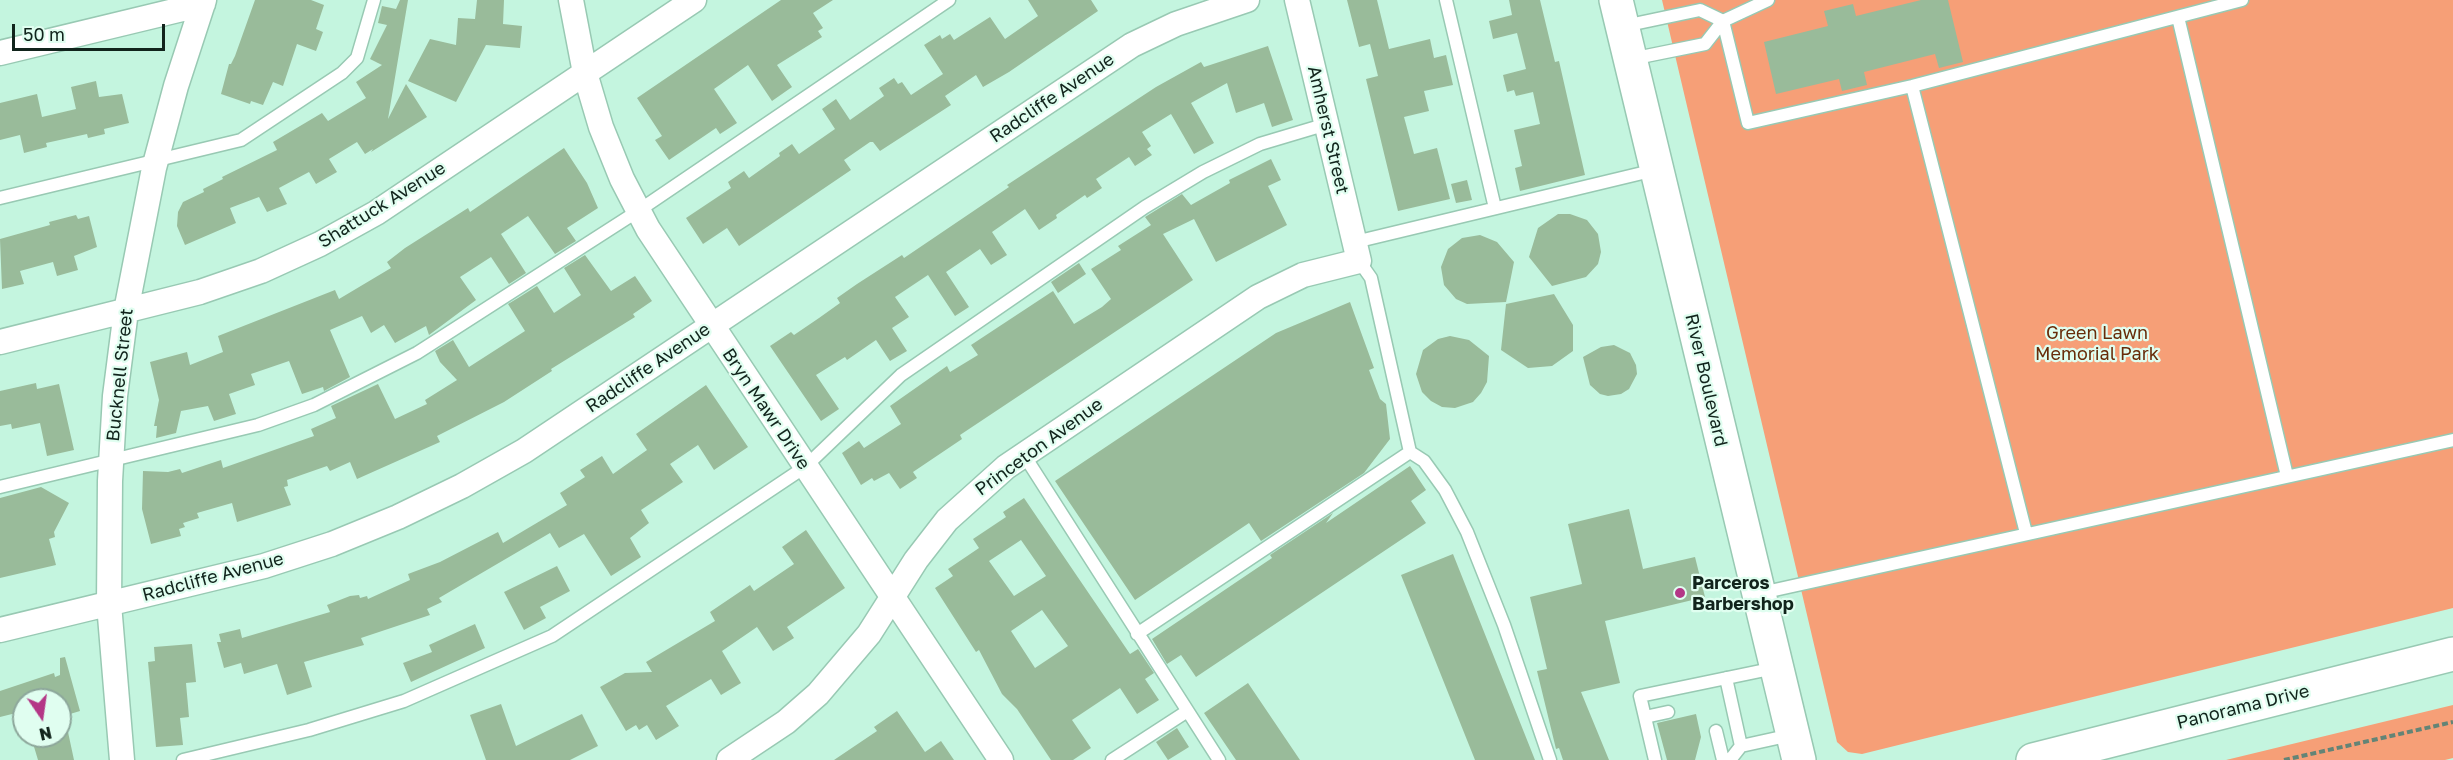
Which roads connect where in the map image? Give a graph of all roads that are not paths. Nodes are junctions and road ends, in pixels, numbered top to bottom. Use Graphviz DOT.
graph roads {
  1 [pos="374,0"];
  2 [pos="572,0"];
  3 [pos="694,0"];
  4 [pos="949,0"];
  5 [pos="1247,0"];
  6 [pos="1297,0"];
  7 [pos="1446,0"];
  8 [pos="1768,0"];
  9 [pos="2242,0"];
  10 [pos="204,2"];
  11 [pos="1619,13"];
  12 [pos="2178,17"];
  13 [pos="1723,21"];
  14 [pos="0,53"];
  15 [pos="1630,60"];
  16 [pos="585,73"];
  17 [pos="1912,86"];
  18 [pos="1327,124"];
  19 [pos="156,161"];
  20 [pos="1656,170"];
  21 [pos="0,198"];
  22 [pos="1495,208"];
  23 [pos="639,211"];
  24 [pos="1357,251"];
  25 [pos="126,311"];
  26 [pos="711,326"];
  27 [pos="0,342"];
  28 [pos="2453,440"];
  29 [pos="1410,452"];
  30 [pos="1023,455"];
  31 [pos="111,461"];
  32 [pos="805,467"];
  33 [pos="2287,476"];
  34 [pos="0,487"];
  35 [pos="2026,533"];
  36 [pos="1757,594"];
  37 [pos="892,597"];
  38 [pos="109,604"];
  39 [pos="0,630"];
  40 [pos="1137,634"];
  41 [pos="2453,654"];
  42 [pos="1776,668"];
  43 [pos="1726,678"];
  44 [pos="1186,712"];
  45 [pos="1668,712"];
  46 [pos="1645,717"];
  47 [pos="1716,731"];
  48 [pos="1741,746"];
  49 [pos="1796,748"];
  50 [pos="122,760"];
  51 [pos="183,760"];
  52 [pos="729,760"];
  53 [pos="1001,760"];
  54 [pos="1112,760"];
  55 [pos="1219,760"];
  56 [pos="1550,760"];
  57 [pos="1654,760"];
  58 [pos="1723,760"];
  59 [pos="1730,760"];
  60 [pos="2033,760"];
  1 -- 19 [label="lane"];
  2 -- 16 [label="street, Bryn Mawr Drive"];
  3 -- 16 [label="street, Shattuck Avenue"];
  4 -- 23 [label="lane"];
  5 -- 26 [label="street, Radcliffe Avenue"];
  6 -- 18 [label="street, Amherst Street"];
  7 -- 22 [label="lane"];
  8 -- 13 [label="lane"];
  9 -- 12 [label="lane"];
  10 -- 14 [label="street"];
  10 -- 19 [label="street, Bucknell Street"];
  11 -- 13 [label="lane"];
  11 -- 15 [label="main road, River Boulevard"];
  12 -- 17 [label="lane"];
  12 -- 33 [label="lane"];
  13 -- 15 [label="lane"];
  13 -- 17 [label="lane"];
  15 -- 20 [label="main road, River Boulevard"];
  16 -- 23 [label="street, Bryn Mawr Drive"];
  16 -- 25 [label="street, Shattuck Avenue"];
  17 -- 35 [label="lane"];
  18 -- 24 [label="street, Amherst Street"];
  18 -- 32 [label="lane"];
  19 -- 21 [label="lane"];
  19 -- 25 [label="street, Bucknell Street"];
  20 -- 22 [label="lane"];
  20 -- 36 [label="main road, River Boulevard"];
  22 -- 24 [label="lane"];
  23 -- 26 [label="street, Bryn Mawr Drive"];
  23 -- 31 [label="lane"];
  24 -- 29 [label="lane"];
  24 -- 30 [label="street, Princeton Avenue"];
  25 -- 27 [label="street, Shattuck Avenue"];
  25 -- 31 [label="street, Bucknell Street"];
  26 -- 32 [label="street, Bryn Mawr Drive"];
  26 -- 38 [label="street, Radcliffe Avenue"];
  28 -- 33 [label="lane"];
  29 -- 40 [label="lane"];
  29 -- 56 [label="lane"];
  30 -- 37 [label="street, Princeton Avenue"];
  30 -- 40 [label="lane"];
  31 -- 34 [label="lane"];
  31 -- 38 [label="street, Bucknell Street"];
  32 -- 37 [label="street, Bryn Mawr Drive"];
  32 -- 51 [label="lane"];
  33 -- 35 [label="lane"];
  35 -- 36 [label="lane"];
  36 -- 42 [label="main road, River Boulevard"];
  37 -- 52 [label="street, Princeton Avenue"];
  37 -- 53 [label="street, Bryn Mawr Drive"];
  38 -- 39 [label="street, Radcliffe Avenue"];
  38 -- 50 [label="street, Bucknell Street"];
  40 -- 44 [label="lane"];
  41 -- 60 [label="main road, Panorama Drive"];
  42 -- 43 [label="lane"];
  42 -- 49 [label="main road, River Boulevard"];
  43 -- 46 [label="lane"];
  43 -- 48 [label="lane"];
  44 -- 54 [label="lane"];
  44 -- 55 [label="lane"];
  45 -- 46 [label="lane"];
  46 -- 57 [label="lane"];
  47 -- 58 [label="lane"];
  48 -- 49 [label="lane"];
  48 -- 59 [label="lane"];
}
